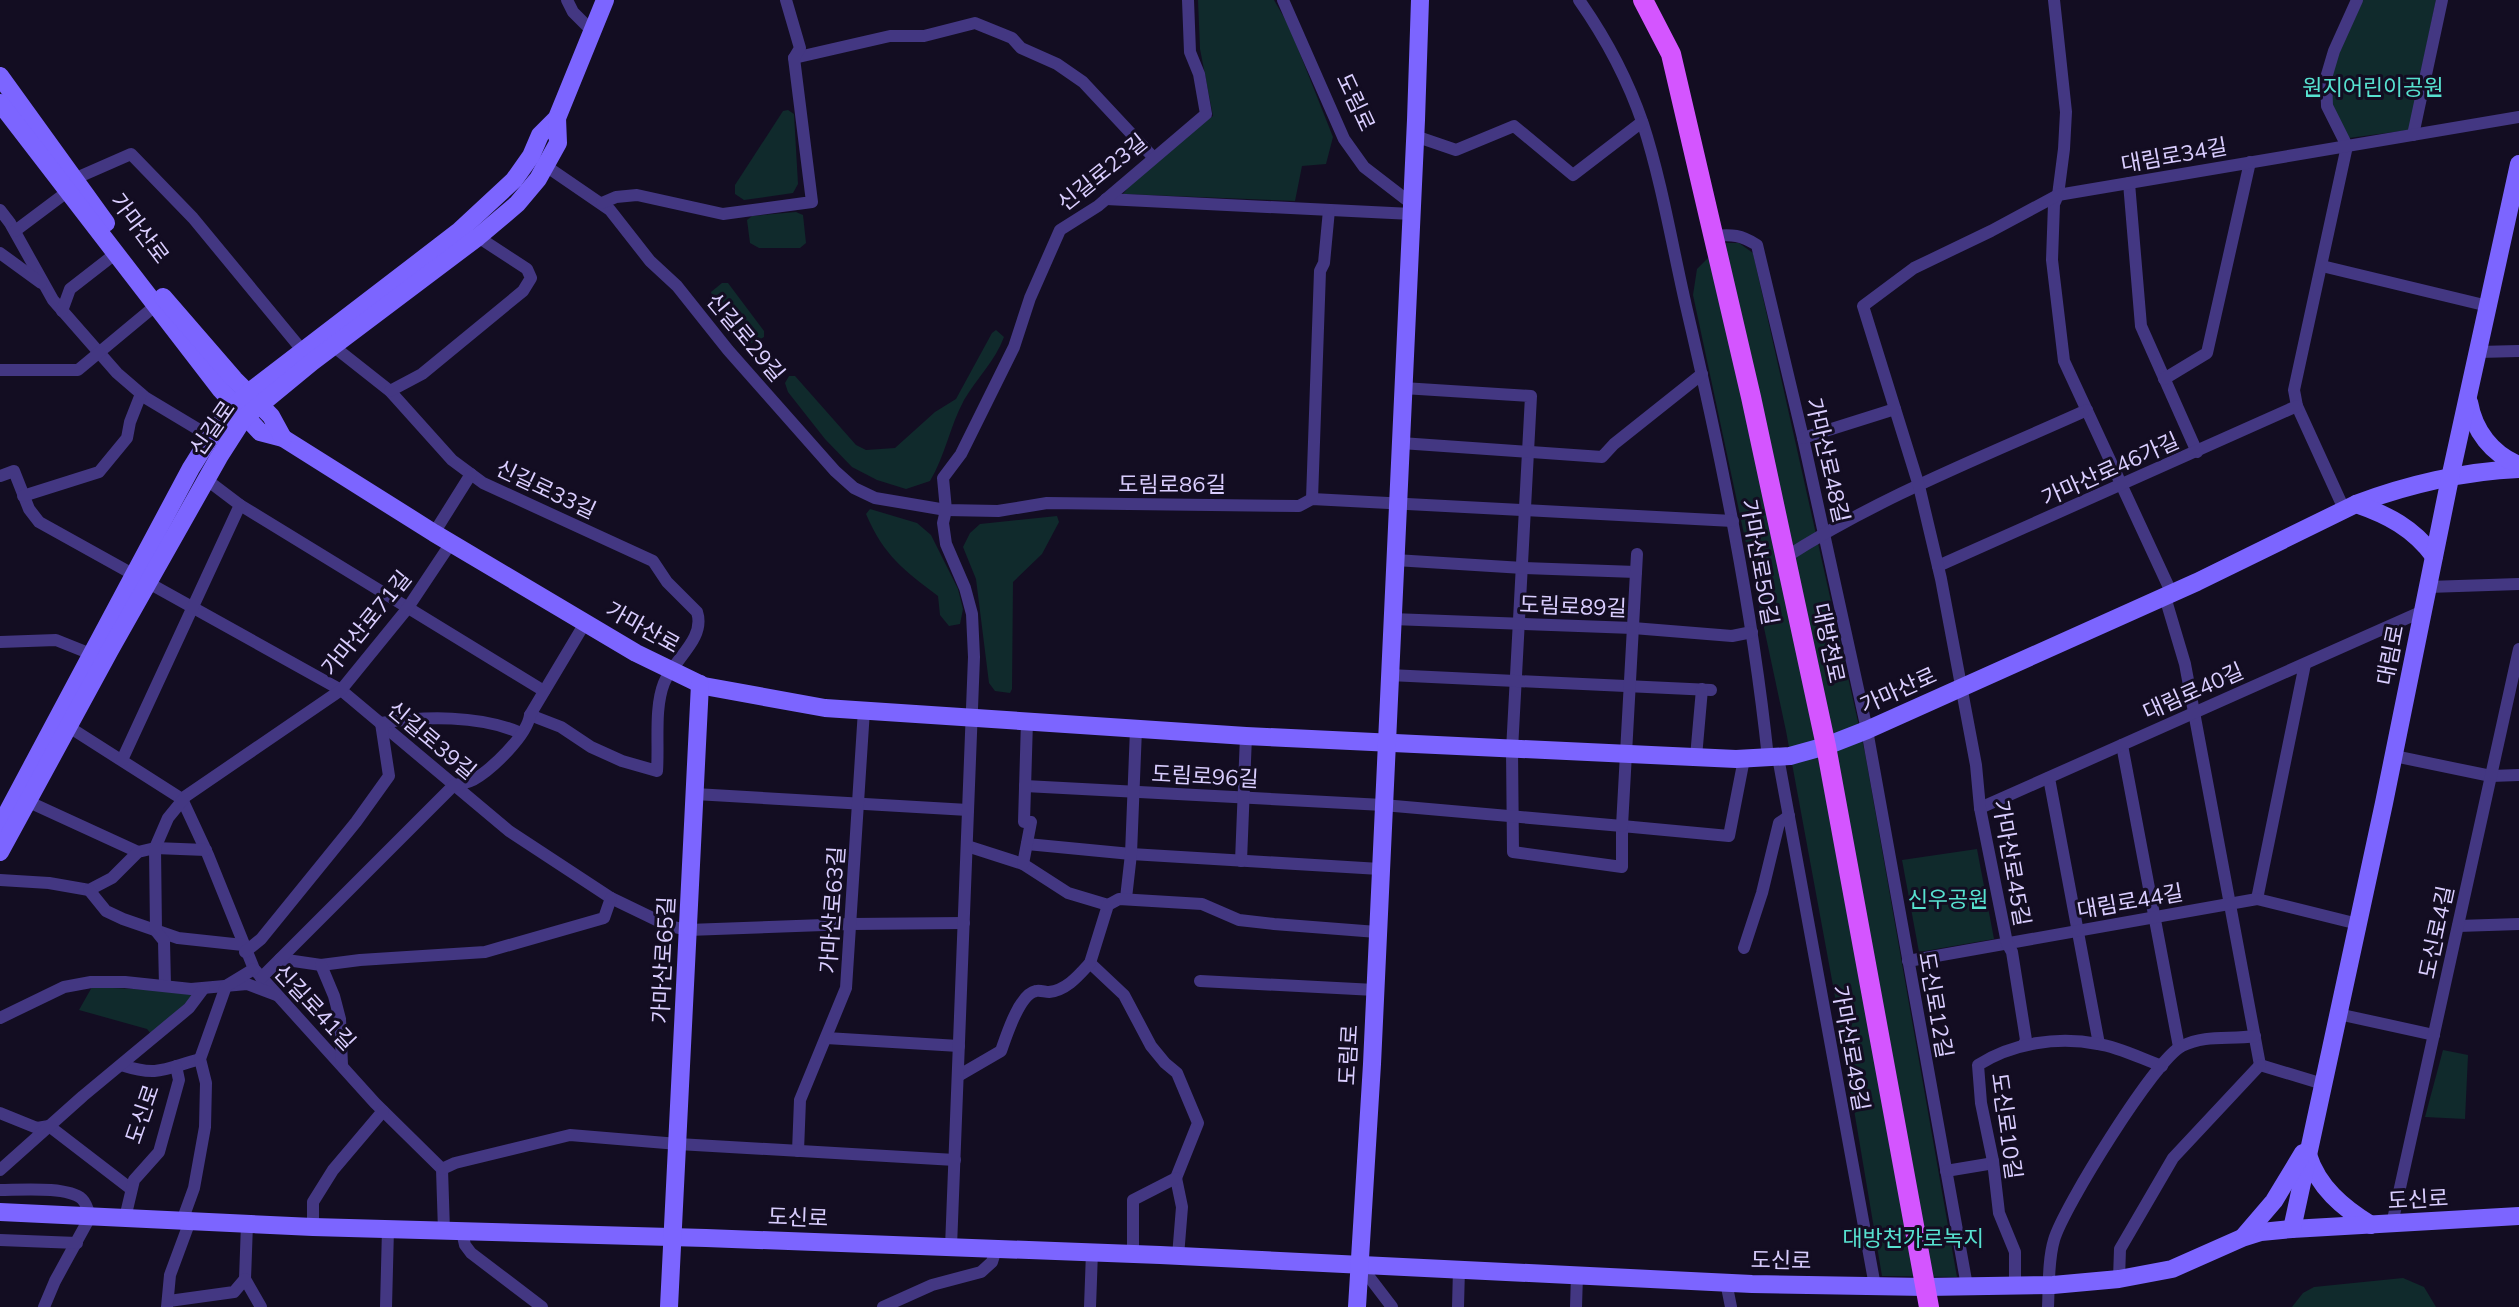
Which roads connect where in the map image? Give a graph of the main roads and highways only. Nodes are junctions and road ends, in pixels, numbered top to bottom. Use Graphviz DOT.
graph roads {
  1 [pos="605,0"];
  2 [pos="1420,0"];
  3 [pos="1643,0"];
  4 [pos="0,76"];
  5 [pos="0,104"];
  6 [pos="538,161"];
  7 [pos="2519,164"];
  8 [pos="68,185"];
  9 [pos="2468,398"];
  10 [pos="254,399"];
  11 [pos="239,412"];
  12 [pos="283,438"];
  13 [pos="2519,467"];
  14 [pos="2450,478"];
  15 [pos="2350,506"];
  16 [pos="2434,556"];
  17 [pos="140,580"];
  18 [pos="700,684"];
  19 [pos="1386,743"];
  20 [pos="1826,746"];
  21 [pos="0,826"];
  22 [pos="0,852"];
  23 [pos="2313,1132"];
  24 [pos="2308,1155"];
  25 [pos="0,1212"];
  26 [pos="2519,1216"];
  27 [pos="2371,1225"];
  28 [pos="2292,1229"];
  29 [pos="674,1238"];
  30 [pos="2242,1238"];
  31 [pos="1359,1264"];
  32 [pos="1928,1297"];
  33 [pos="669,1307"];
  34 [pos="1357,1307"];
  1 -- 6 [label="main road, 신길로"];
  2 -- 19 [label="main road, 도림로"];
  3 -- 20 [label="main road, 대방천로"];
  4 -- 8 [label="main road, 가마산로"];
  5 -- 8 [label="main road, 가마산로"];
  6 -- 10 [label="main road, 신길로"];
  6 -- 10 [label="main road, 신길로"];
  7 -- 9 [label="main road, 대림로"];
  8 -- 10 [label="main road, 가마산로"];
  8 -- 11 [label="main road, 가마산로"];
  9 -- 13 [label="main road"];
  9 -- 14 [label="main road, 대림로"];
  10 -- 11 [label="main road, 신길로"];
  10 -- 12 [label="main road, 가마산로"];
  11 -- 12 [label="main road, 가마산로"];
  11 -- 17 [label="main road, 신길로"];
  11 -- 17 [label="main road, 신길로"];
  12 -- 18 [label="main road, 가마산로"];
  13 -- 14 [label="main road, 가마산로"];
  14 -- 15 [label="main road, 가마산로"];
  14 -- 16 [label="main road, 대림로"];
  15 -- 16 [label="main road"];
  15 -- 20 [label="main road, 가마산로"];
  16 -- 23 [label="main road, 대림로"];
  17 -- 21 [label="main road, 신길로"];
  17 -- 22 [label="main road, 신길로"];
  18 -- 19 [label="main road, 가마산로"];
  18 -- 29 [label="main road, 가마산로65길"];
  19 -- 20 [label="main road, 가마산로"];
  19 -- 31 [label="main road, 도림로"];
  20 -- 32 [label="main road, 대방천로"];
  23 -- 24 [label="main road, 대림로"];
  23 -- 30 [label="main road"];
  24 -- 27 [label="main road"];
  24 -- 28 [label="main road, 대림로"];
  25 -- 29 [label="main road, 도신로"];
  26 -- 27 [label="main road, 도신로"];
  27 -- 28 [label="main road, 도신로"];
  28 -- 30 [label="main road, 도신로"];
  29 -- 31 [label="main road, 도신로"];
  29 -- 33 [label="main road, 가마산로65길"];
  30 -- 32 [label="main road, 도신로"];
  31 -- 32 [label="main road, 도신로"];
  31 -- 34 [label="main road, 도림로"];
}
